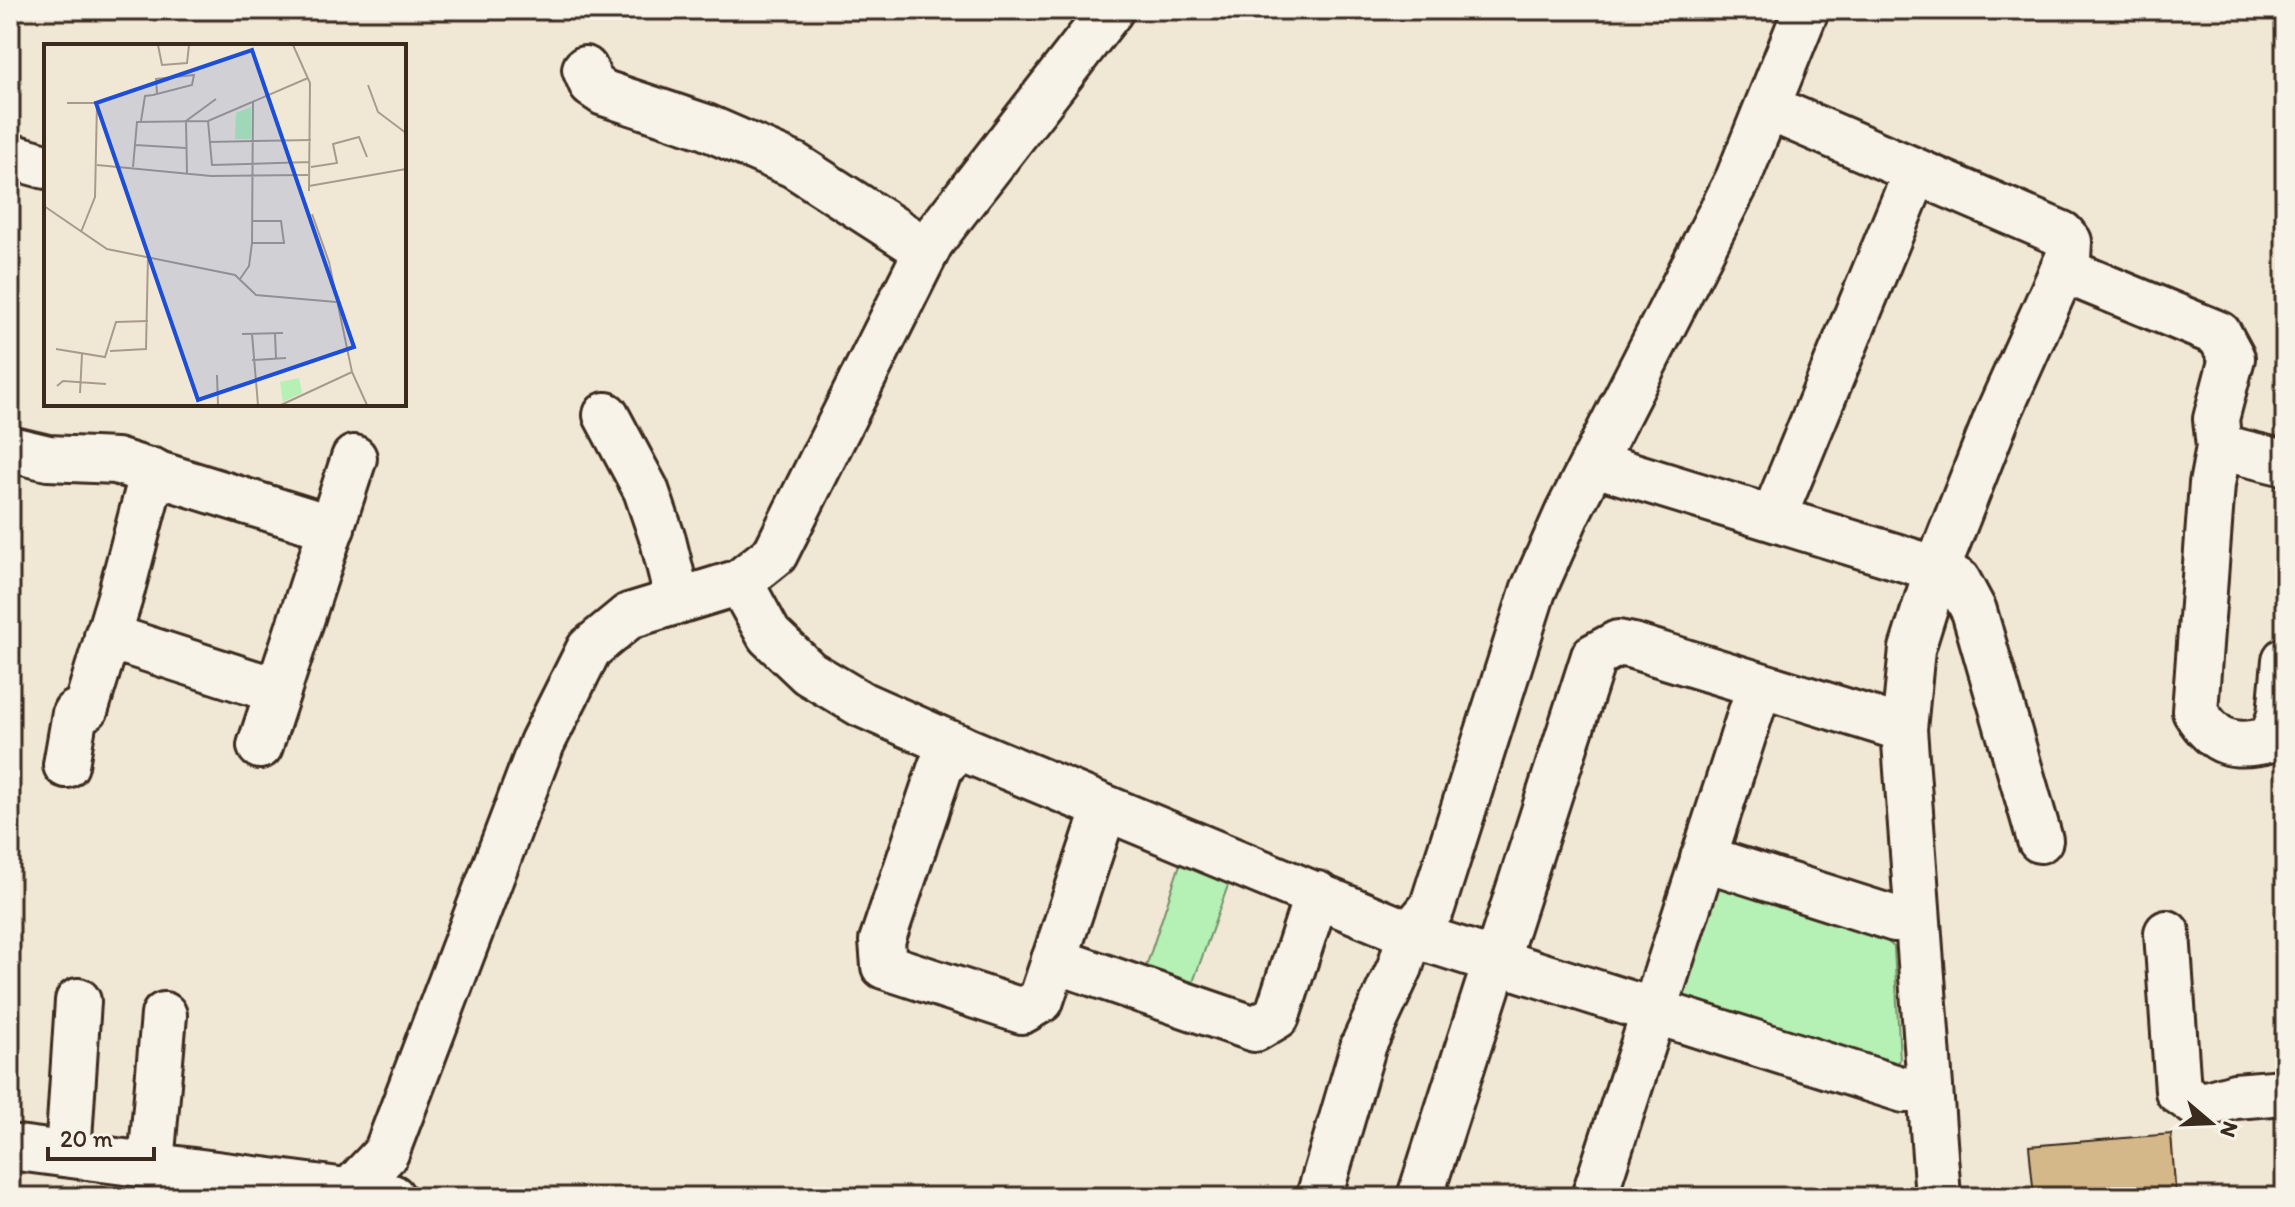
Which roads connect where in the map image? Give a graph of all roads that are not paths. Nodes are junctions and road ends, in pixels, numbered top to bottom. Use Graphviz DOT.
graph roads {
  1 [pos="1111,10"];
  2 [pos="1796,14"];
  3 [pos="585,69"];
  4 [pos="1769,108"];
  5 [pos="10,156"];
  6 [pos="44,165"];
  7 [pos="1916,172"];
  8 [pos="926,250"];
  9 [pos="2063,270"];
  10 [pos="606,415"];
  11 [pos="2219,447"];
  12 [pos="10,449"];
  13 [pos="354,458"];
  14 [pos="2285,463"];
  15 [pos="1595,464"];
  16 [pos="153,471"];
  17 [pos="1774,516"];
  18 [pos="332,528"];
  19 [pos="1937,569"];
  20 [pos="740,582"];
  21 [pos="678,601"];
  22 [pos="107,636"];
  23 [pos="2285,660"];
  24 [pos="1759,687"];
  25 [pos="278,691"];
  26 [pos="1904,729"];
  27 [pos="260,746"];
  28 [pos="960,747"];
  29 [pos="66,765"];
  30 [pos="1105,808"];
  31 [pos="2040,840"];
  32 [pos="1703,858"];
  33 [pos="1317,894"];
  34 [pos="1917,919"];
  35 [pos="2167,933"];
  36 [pos="1410,934"];
  37 [pos="1054,960"];
  38 [pos="1496,960"];
  39 [pos="78,1001"];
  40 [pos="1653,1009"];
  41 [pos="164,1015"];
  42 [pos="1930,1090"];
  43 [pos="2285,1092"];
  44 [pos="10,1147"];
  45 [pos="68,1154"];
  46 [pos="151,1164"];
  47 [pos="364,1195"];
  48 [pos="1319,1197"];
  49 [pos="1420,1197"];
  50 [pos="1594,1197"];
  51 [pos="1938,1197"];
  1 -- 8 [label="street"];
  2 -- 4 [label="street"];
  3 -- 8 [label="street"];
  4 -- 7 [label="street"];
  4 -- 15 [label="street"];
  5 -- 6 [label="street"];
  7 -- 9 [label="street"];
  7 -- 17 [label="street"];
  8 -- 20 [label="street"];
  9 -- 11 [label="street"];
  9 -- 19 [label="street"];
  10 -- 21 [label="street"];
  11 -- 14 [label="street"];
  11 -- 23 [label="street"];
  12 -- 16 [label="street"];
  13 -- 18 [label="street"];
  15 -- 17 [label="street"];
  15 -- 36 [label="street"];
  16 -- 18 [label="street"];
  16 -- 22 [label="street"];
  17 -- 19 [label="street"];
  18 -- 25 [label="street"];
  19 -- 26 [label="street"];
  19 -- 31 [label="street"];
  20 -- 21 [label="street"];
  20 -- 28 [label="street"];
  21 -- 47 [label="street"];
  22 -- 25 [label="street"];
  22 -- 29 [label="street"];
  24 -- 26 [label="street"];
  24 -- 32 [label="street"];
  24 -- 38 [label="street"];
  25 -- 27 [label="street"];
  26 -- 34 [label="street"];
  28 -- 30 [label="street"];
  28 -- 37 [label="street"];
  30 -- 33 [label="street"];
  30 -- 37 [label="street"];
  32 -- 34 [label="street"];
  32 -- 40 [label="street"];
  33 -- 36 [label="street"];
  33 -- 37 [label="street"];
  34 -- 42 [label="street"];
  35 -- 43 [label="street"];
  36 -- 38 [label="street"];
  36 -- 48 [label="street"];
  38 -- 40 [label="street"];
  38 -- 49 [label="street"];
  39 -- 45 [label="street"];
  40 -- 42 [label="street"];
  40 -- 50 [label="street"];
  41 -- 46 [label="street"];
  42 -- 51 [label="street"];
  44 -- 45 [label="street"];
  45 -- 46 [label="street"];
  46 -- 47 [label="street"];
}
